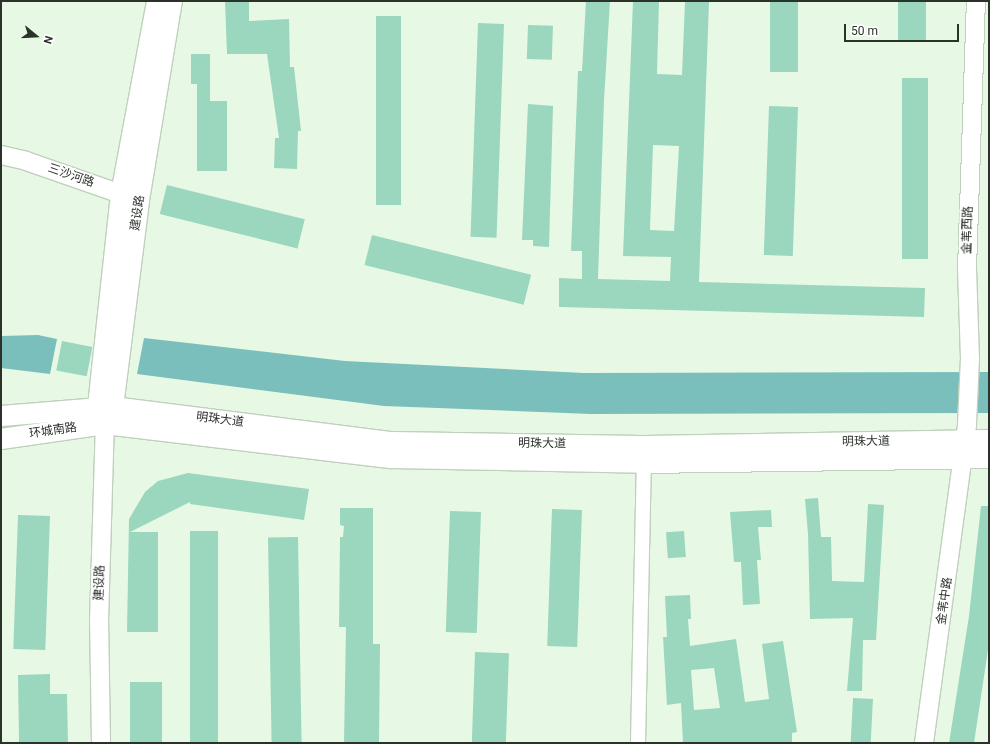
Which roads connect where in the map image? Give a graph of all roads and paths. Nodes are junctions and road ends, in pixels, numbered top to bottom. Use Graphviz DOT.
graph roads {
  1 [pos="157,1"];
  2 [pos="172,1"];
  3 [pos="976,1"];
  4 [pos="1,155"];
  5 [pos="121,194"];
  6 [pos="139,200"];
  7 [pos="105,412"];
  8 [pos="1,416"];
  9 [pos="1,439"];
  10 [pos="989,440"];
  11 [pos="966,441"];
  12 [pos="989,458"];
  13 [pos="644,463"];
  14 [pos="101,743"];
  15 [pos="638,743"];
  16 [pos="924,743"];
  1 -- 5 [label="main road, 建设路"];
  2 -- 6 [label="main road, 建设路"];
  3 -- 11 [label="street, 金苇西路"];
  4 -- 5 [label="street, 三沙河路"];
  5 -- 6 [label="street, 三沙河路"];
  5 -- 7 [label="main road, 建设路"];
  6 -- 7 [label="main road, 建设路"];
  7 -- 8 [label="main road, 环城南路"];
  7 -- 9 [label="main road, 环城南路"];
  7 -- 11 [label="main road, 明珠大道"];
  7 -- 13 [label="main road, 明珠大道"];
  7 -- 14 [label="street, 建设路"];
  10 -- 11 [label="main road, 明珠大道"];
  11 -- 12 [label="main road, 明珠大道"];
  11 -- 13 [label="main road, 明珠大道"];
  11 -- 16 [label="street, 金苇中路"];
  13 -- 15 [label="street"];
}
